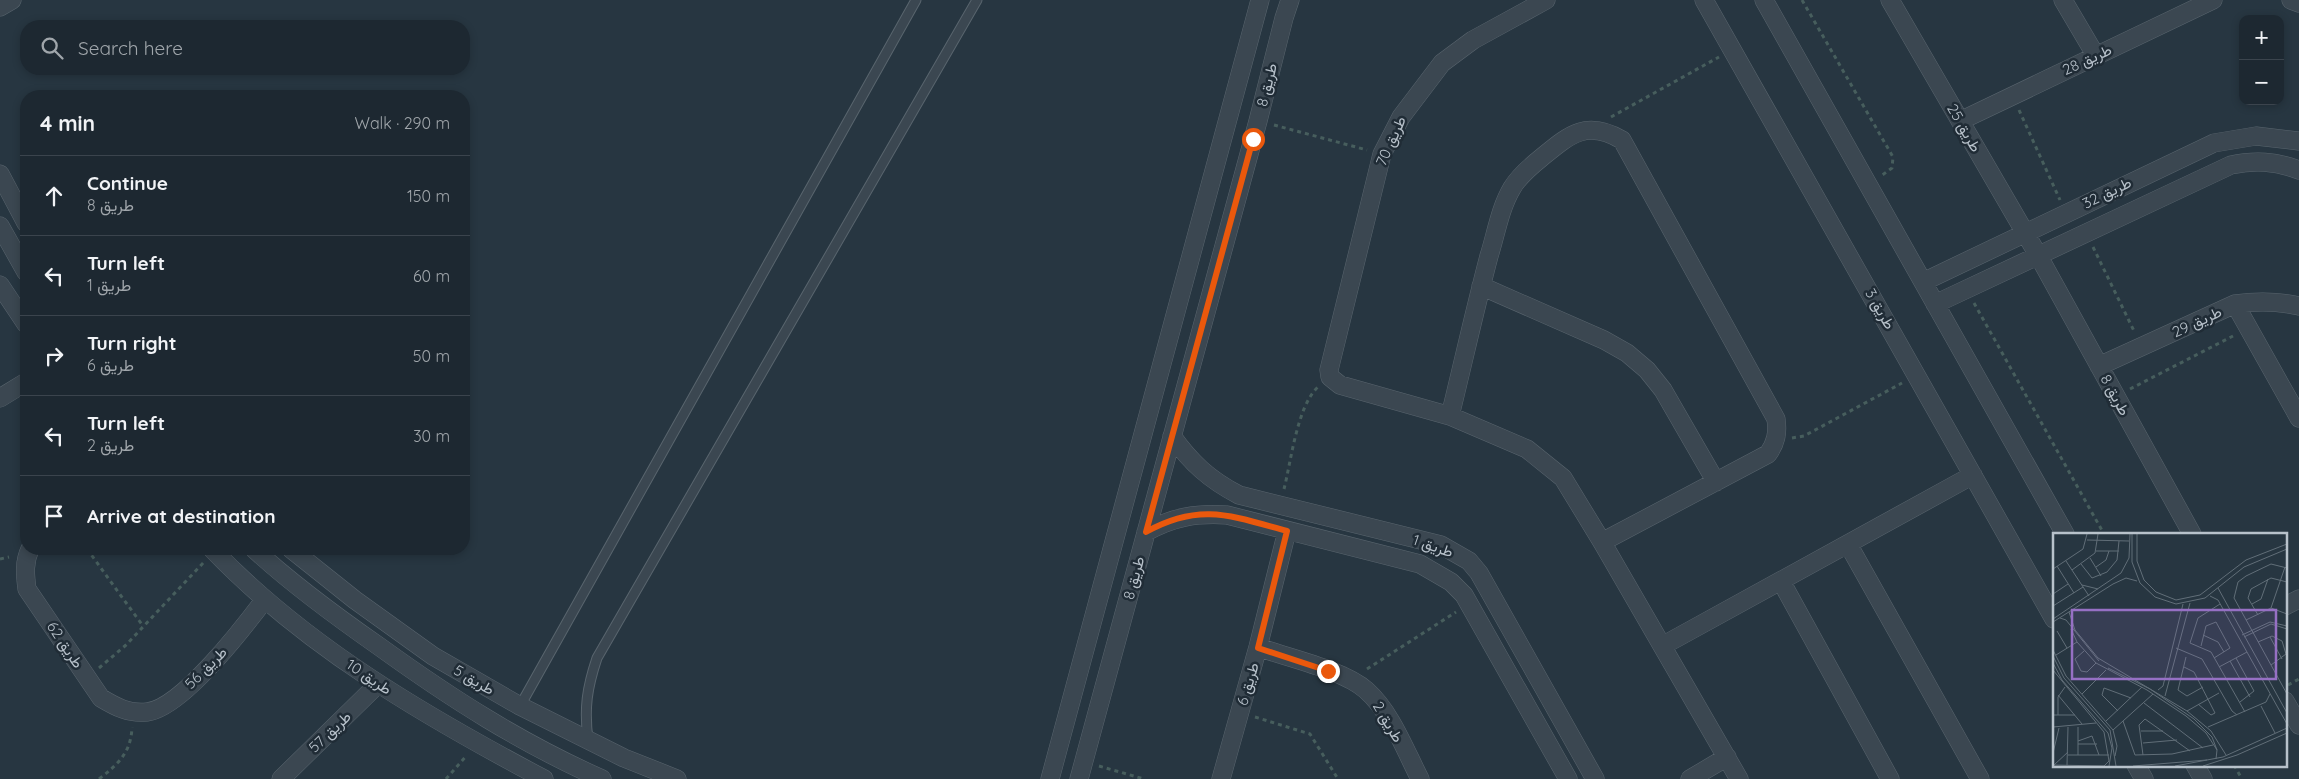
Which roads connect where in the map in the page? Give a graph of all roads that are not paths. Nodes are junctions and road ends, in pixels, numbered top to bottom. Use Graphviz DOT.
graph roads {
  1 [pos="12,0"];
  2 [pos="916,0"];
  3 [pos="977,0"];
  4 [pos="1260,0"];
  5 [pos="1290,0"];
  6 [pos="1546,0"];
  7 [pos="1704,0"];
  8 [pos="1764,0"];
  9 [pos="1890,0"];
  10 [pos="2063,0"];
  11 [pos="2213,0"];
  12 [pos="2291,0"];
  13 [pos="2299,3"];
  14 [pos="0,7"];
  15 [pos="2096,56"];
  16 [pos="1960,121"];
  17 [pos="2299,141"];
  18 [pos="2299,170"];
  19 [pos="0,174"];
  20 [pos="20,212"];
  21 [pos="0,226"];
  22 [pos="2025,233"];
  23 [pos="2038,256"];
  24 [pos="20,261"];
  25 [pos="1923,282"];
  26 [pos="0,285"];
  27 [pos="1482,286"];
  28 [pos="1935,304"];
  29 [pos="2235,304"];
  30 [pos="2299,306"];
  31 [pos="20,315"];
  32 [pos="2099,366"];
  33 [pos="20,386"];
  34 [pos="0,398"];
  35 [pos="1450,416"];
  36 [pos="2299,418"];
  37 [pos="1172,436"];
  38 [pos="1973,475"];
  39 [pos="1716,482"];
  40 [pos="1287,531"];
  41 [pos="1146,532"];
  42 [pos="2064,533"];
  43 [pos="2191,533"];
  44 [pos="1602,542"];
  45 [pos="1848,544"];
  46 [pos="28,555"];
  47 [pos="218,555"];
  48 [pos="261,555"];
  49 [pos="298,555"];
  50 [pos="1781,581"];
  51 [pos="264,599"];
  52 [pos="2299,599"];
  53 [pos="2286,606"];
  54 [pos="2053,617"];
  55 [pos="1662,646"];
  56 [pos="1258,648"];
  57 [pos="378,684"];
  58 [pos="2286,702"];
  59 [pos="520,706"];
  60 [pos="132,712"];
  61 [pos="2299,725"];
  62 [pos="588,740"];
  63 [pos="1727,757"];
  64 [pos="2137,766"];
  65 [pos="2196,766"];
  66 [pos="281,779"];
  67 [pos="544,779"];
  68 [pos="602,779"];
  69 [pos="677,779"];
  70 [pos="1050,779"];
  71 [pos="1079,779"];
  72 [pos="1221,779"];
  73 [pos="1420,779"];
  74 [pos="1568,779"];
  75 [pos="1596,779"];
  76 [pos="1690,779"];
  77 [pos="1739,779"];
  78 [pos="1890,779"];
  79 [pos="1980,779"];
  80 [pos="2144,779"];
  81 [pos="2203,779"];
  1 -- 14 [label="street"];
  2 -- 59 [label="lane"];
  3 -- 62 [label="lane"];
  4 -- 70 [label="street, طريق 8"];
  5 -- 37 [label="street, طريق 8"];
  6 -- 35 [label="street, طريق 70"];
  7 -- 38 [label="street, طريق 3"];
  8 -- 25 [label="street"];
  9 -- 16 [label="street, طريق 25"];
  10 -- 15 [label="street"];
  11 -- 15 [label="street, طريق 28"];
  12 -- 13 [label="street"];
  15 -- 16 [label="street, طريق 28"];
  16 -- 22 [label="street, طريق 25"];
  17 -- 22 [label="street, طريق 32"];
  18 -- 23 [label="street, طريق 32"];
  19 -- 20 [label="street"];
  21 -- 24 [label="street"];
  22 -- 23 [label="street, طريق 25"];
  22 -- 25 [label="street, طريق 32"];
  23 -- 28 [label="street, طريق 32"];
  23 -- 32 [label="street, طريق 8"];
  25 -- 28 [label="street"];
  26 -- 31 [label="street"];
  27 -- 35 [label="street"];
  27 -- 39 [label="street"];
  27 -- 39 [label="street"];
  28 -- 42 [label="street"];
  29 -- 30 [label="street, طريق 29"];
  29 -- 32 [label="street, طريق 29"];
  29 -- 36 [label="street"];
  32 -- 43 [label="street, طريق 8"];
  33 -- 34 [label="street"];
  35 -- 44 [label="street"];
  37 -- 41 [label="street, طريق 8"];
  37 -- 75 [label="street, طريق 1"];
  38 -- 45 [label="street"];
  38 -- 54 [label="street, طريق 3"];
  39 -- 44 [label="street"];
  40 -- 41 [label="street, طريق 1"];
  40 -- 56 [label="street, طريق 6"];
  40 -- 74 [label="street, طريق 1"];
  41 -- 71 [label="street, طريق 8"];
  44 -- 55 [label="street"];
  45 -- 50 [label="street"];
  45 -- 79 [label="street"];
  46 -- 60 [label="street, طريق 62"];
  47 -- 51 [label="street, طريق 10"];
  48 -- 68 [label="street, طريق 5"];
  49 -- 59 [label="street, طريق 5"];
  50 -- 55 [label="street"];
  50 -- 78 [label="street"];
  51 -- 57 [label="street, طريق 10"];
  51 -- 60 [label="street, طريق 56"];
  52 -- 53 [label="street"];
  55 -- 63 [label="street"];
  56 -- 72 [label="street, طريق 6"];
  56 -- 73 [label="street, طريق 2"];
  57 -- 66 [label="street, طريق 57"];
  57 -- 67 [label="street, طريق 10"];
  58 -- 61 [label="street"];
  59 -- 62 [label="street, طريق 5"];
  62 -- 69 [label="street, طريق 5"];
  63 -- 76 [label="street"];
  63 -- 77 [label="street"];
  64 -- 80 [label="street"];
  65 -- 81 [label="street"];
}
